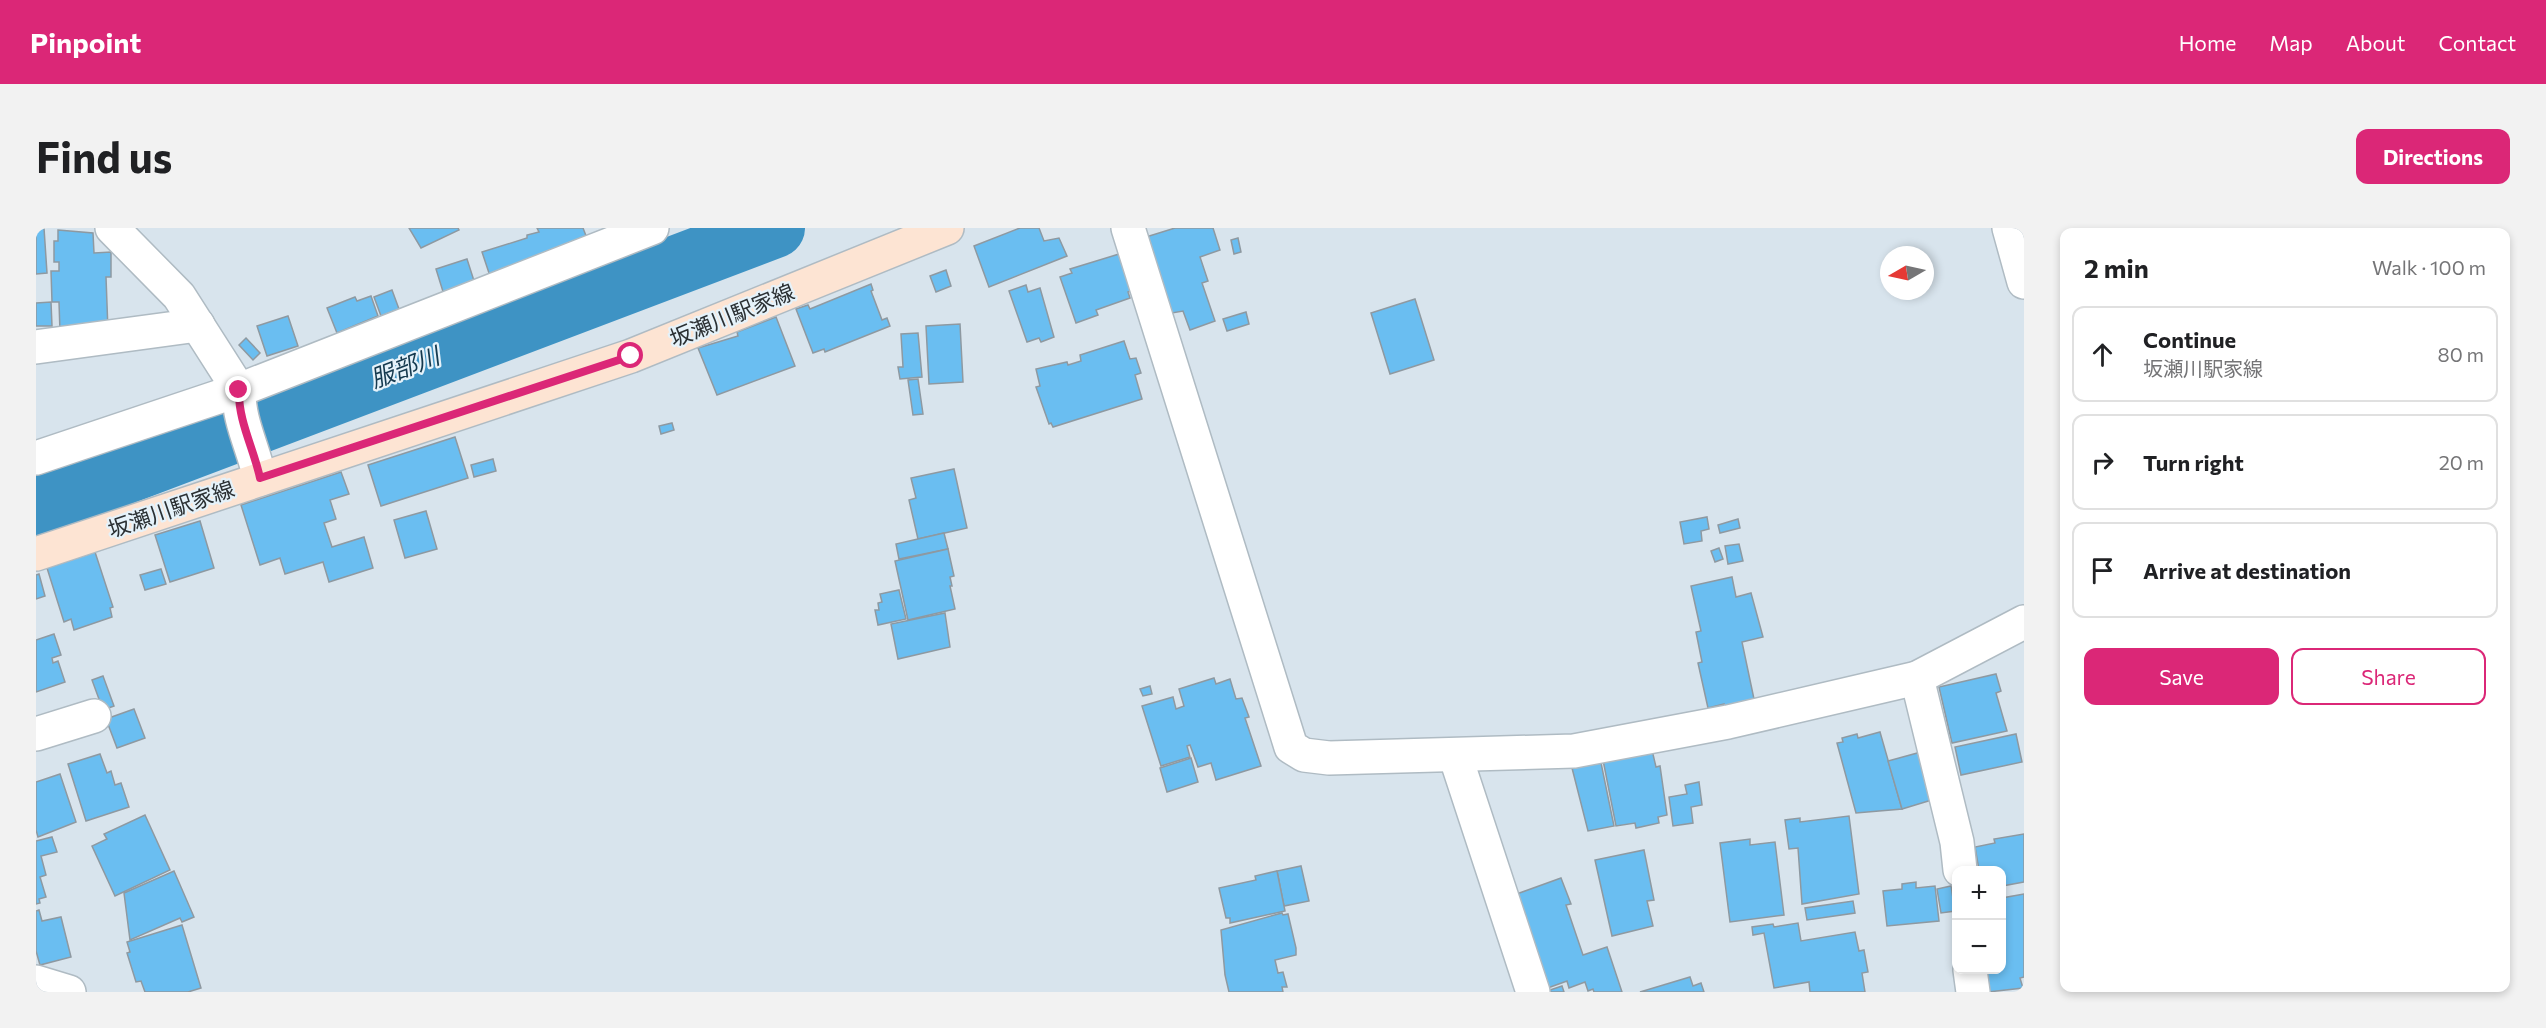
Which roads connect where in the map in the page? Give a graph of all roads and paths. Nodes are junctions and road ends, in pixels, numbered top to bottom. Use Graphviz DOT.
graph roads {
  1 [pos="112,228"];
  2 [pos="652,228"];
  3 [pos="1128,228"];
  4 [pos="2009,228"];
  5 [pos="934,230"];
  6 [pos="2024,282"];
  7 [pos="198,325"];
  8 [pos="36,347"];
  9 [pos="239,399"];
  10 [pos="36,458"];
  11 [pos="258,469"];
  12 [pos="36,554"];
  13 [pos="2024,622"];
  14 [pos="1917,678"];
  15 [pos="94,716"];
  16 [pos="36,734"];
  17 [pos="1455,755"];
  18 [pos="1960,866"];
  19 [pos="1971,974"];
  20 [pos="36,982"];
  21 [pos="69,992"];
  22 [pos="1533,992"];
  23 [pos="1973,992"];
  1 -- 7 [label="street"];
  2 -- 9 [label="street"];
  3 -- 17 [label="street"];
  4 -- 6 [label="street"];
  5 -- 11 [label="main road, 坂瀬川駅家線"];
  7 -- 8 [label="street"];
  7 -- 9 [label="street"];
  9 -- 10 [label="street"];
  9 -- 11 [label="street"];
  11 -- 12 [label="main road, 坂瀬川駅家線"];
  13 -- 14 [label="street"];
  14 -- 17 [label="street"];
  14 -- 18 [label="street"];
  15 -- 16 [label="street"];
  17 -- 22 [label="street"];
  19 -- 23 [label="street"];
  20 -- 21 [label="street"];
}
